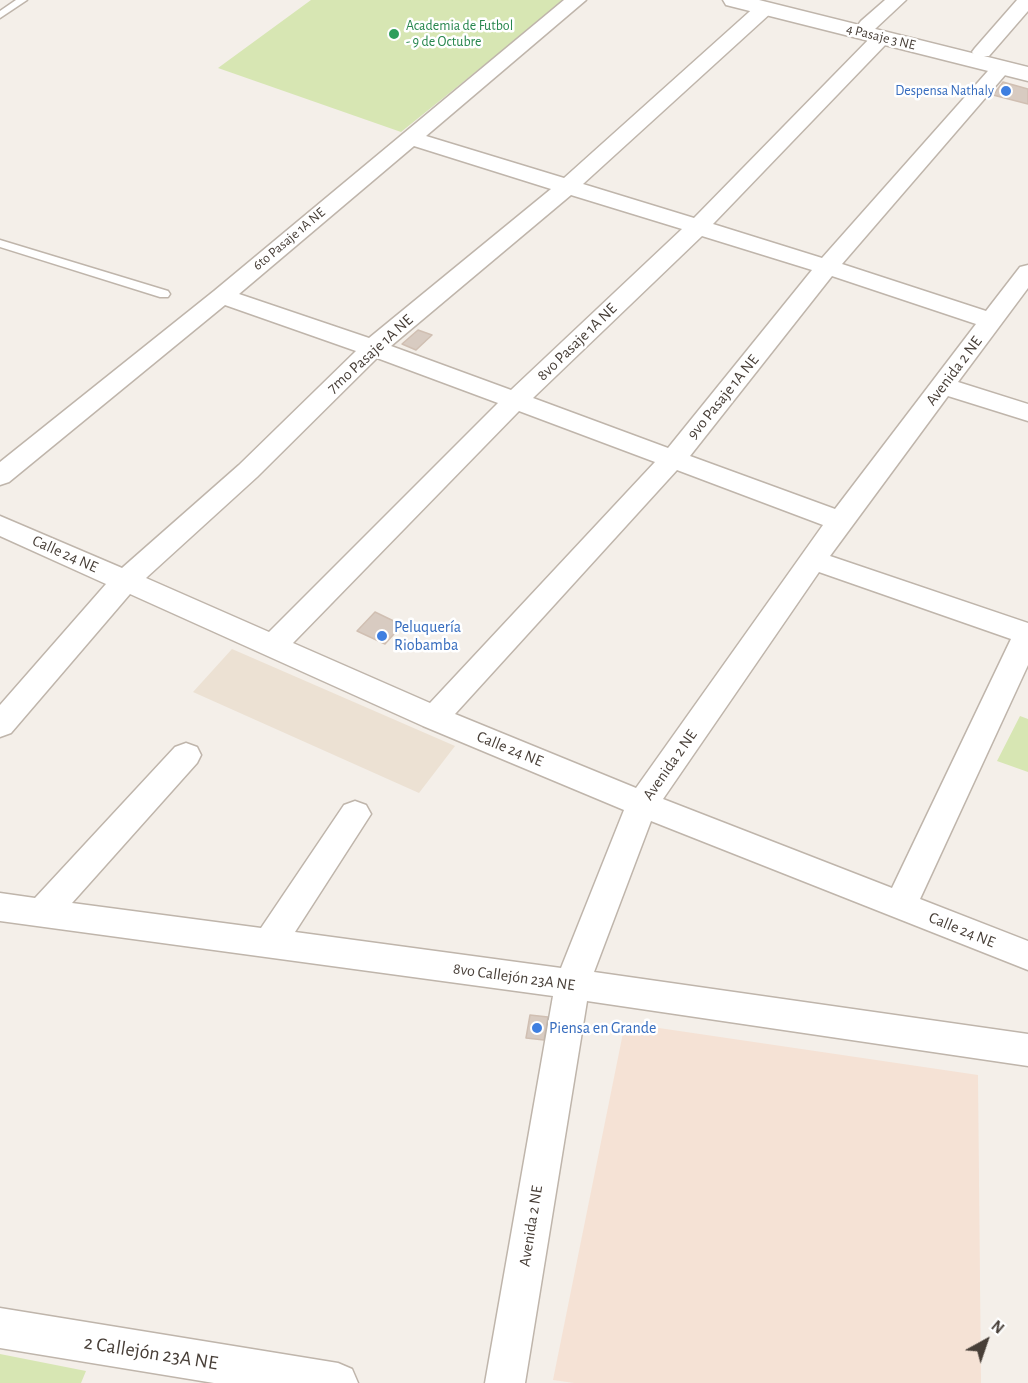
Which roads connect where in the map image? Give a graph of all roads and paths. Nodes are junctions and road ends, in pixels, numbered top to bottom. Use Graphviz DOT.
graph roads {
  1 [pos="22,0"];
  2 [pos="576,0"];
  3 [pos="734,0"];
  4 [pos="896,0"];
  5 [pos="1027,0"];
  6 [pos="768,4"];
  7 [pos="0,15"];
  8 [pos="875,31"];
  9 [pos="992,59"];
  10 [pos="1028,64"];
  11 [pos="1028,74"];
  12 [pos="411,138"];
  13 [pos="568,186"];
  14 [pos="698,227"];
  15 [pos="0,243"];
  16 [pos="827,267"];
  17 [pos="1028,272"];
  18 [pos="164,294"];
  19 [pos="222,296"];
  20 [pos="992,321"];
  21 [pos="373,348"];
  22 [pos="944,386"];
  23 [pos="515,401"];
  24 [pos="1028,413"];
  25 [pos="673,459"];
  26 [pos="0,476"];
  27 [pos="840,521"];
  28 [pos="0,525"];
  29 [pos="813,560"];
  30 [pos="125,581"];
  31 [pos="1028,634"];
  32 [pos="272,647"];
  33 [pos="5,711"];
  34 [pos="434,718"];
  35 [pos="186,755"];
  36 [pos="642,804"];
  37 [pos="355,814"];
  38 [pos="900,906"];
  39 [pos="0,907"];
  40 [pos="42,913"];
  41 [pos="269,944"];
  42 [pos="1028,956"];
  43 [pos="572,984"];
  44 [pos="1028,1050"];
  45 [pos="0,1328"];
  46 [pos="338,1383"];
  47 [pos="505,1383"];
  1 -- 7 [label="lane"];
  2 -- 12 [label="street, 6to Pasaje 1A NE"];
  3 -- 6 [label="street, 4 Pasaje 3 NE"];
  4 -- 8 [label="street, 8vo Pasaje 1A NE"];
  5 -- 9 [label="street, 9vo Pasaje 1A NE"];
  6 -- 8 [label="street, 4 Pasaje 3 NE"];
  6 -- 13 [label="street, 7mo Pasaje 1A NE"];
  8 -- 9 [label="street, 4 Pasaje 3 NE"];
  8 -- 14 [label="street, 8vo Pasaje 1A NE"];
  9 -- 10 [label="street, 4 Pasaje 3 NE"];
  9 -- 11 [label="street, 4 Pasaje 3 NE"];
  9 -- 16 [label="street, 9vo Pasaje 1A NE"];
  12 -- 13 [label="street"];
  12 -- 19 [label="street, 6to Pasaje 1A NE"];
  13 -- 14 [label="street"];
  13 -- 21 [label="street, 7mo Pasaje 1A NE"];
  14 -- 16 [label="street"];
  14 -- 23 [label="street, 8vo Pasaje 1A NE"];
  15 -- 18 [label="lane"];
  16 -- 20 [label="street"];
  16 -- 25 [label="street, 9vo Pasaje 1A NE"];
  17 -- 20 [label="street, Avenida 2 NE"];
  19 -- 21 [label="street"];
  19 -- 26 [label="street, 6to Pasaje 1A NE"];
  20 -- 22 [label="street, Avenida 2 NE"];
  21 -- 23 [label="street"];
  21 -- 30 [label="street, 7mo Pasaje 1A NE"];
  22 -- 24 [label="street"];
  22 -- 27 [label="street, Avenida 2 NE"];
  23 -- 25 [label="street"];
  23 -- 32 [label="street, 8vo Pasaje 1A NE"];
  25 -- 27 [label="street"];
  25 -- 34 [label="street, 9vo Pasaje 1A NE"];
  27 -- 29 [label="street, Avenida 2 NE"];
  28 -- 30 [label="street, Calle 24 NE"];
  29 -- 31 [label="street"];
  29 -- 36 [label="street, Avenida 2 NE"];
  30 -- 32 [label="street, Calle 24 NE"];
  30 -- 33 [label="street, 7mo Pasaje 1A NE"];
  31 -- 38 [label="street"];
  32 -- 34 [label="street, Calle 24 NE"];
  34 -- 36 [label="street, Calle 24 NE"];
  35 -- 40 [label="street"];
  36 -- 38 [label="street, Calle 24 NE"];
  36 -- 43 [label="street, Avenida 2 NE"];
  37 -- 41 [label="street"];
  38 -- 42 [label="street, Calle 24 NE"];
  39 -- 40 [label="street, 8vo Callejón 23A NE"];
  40 -- 41 [label="street, 8vo Callejón 23A NE"];
  41 -- 43 [label="street, 8vo Callejón 23A NE"];
  43 -- 44 [label="street, 8vo Callejón 23A NE"];
  43 -- 47 [label="street, Avenida 2 NE"];
  45 -- 46 [label="street, 2 Callejón 23A NE"];
}
